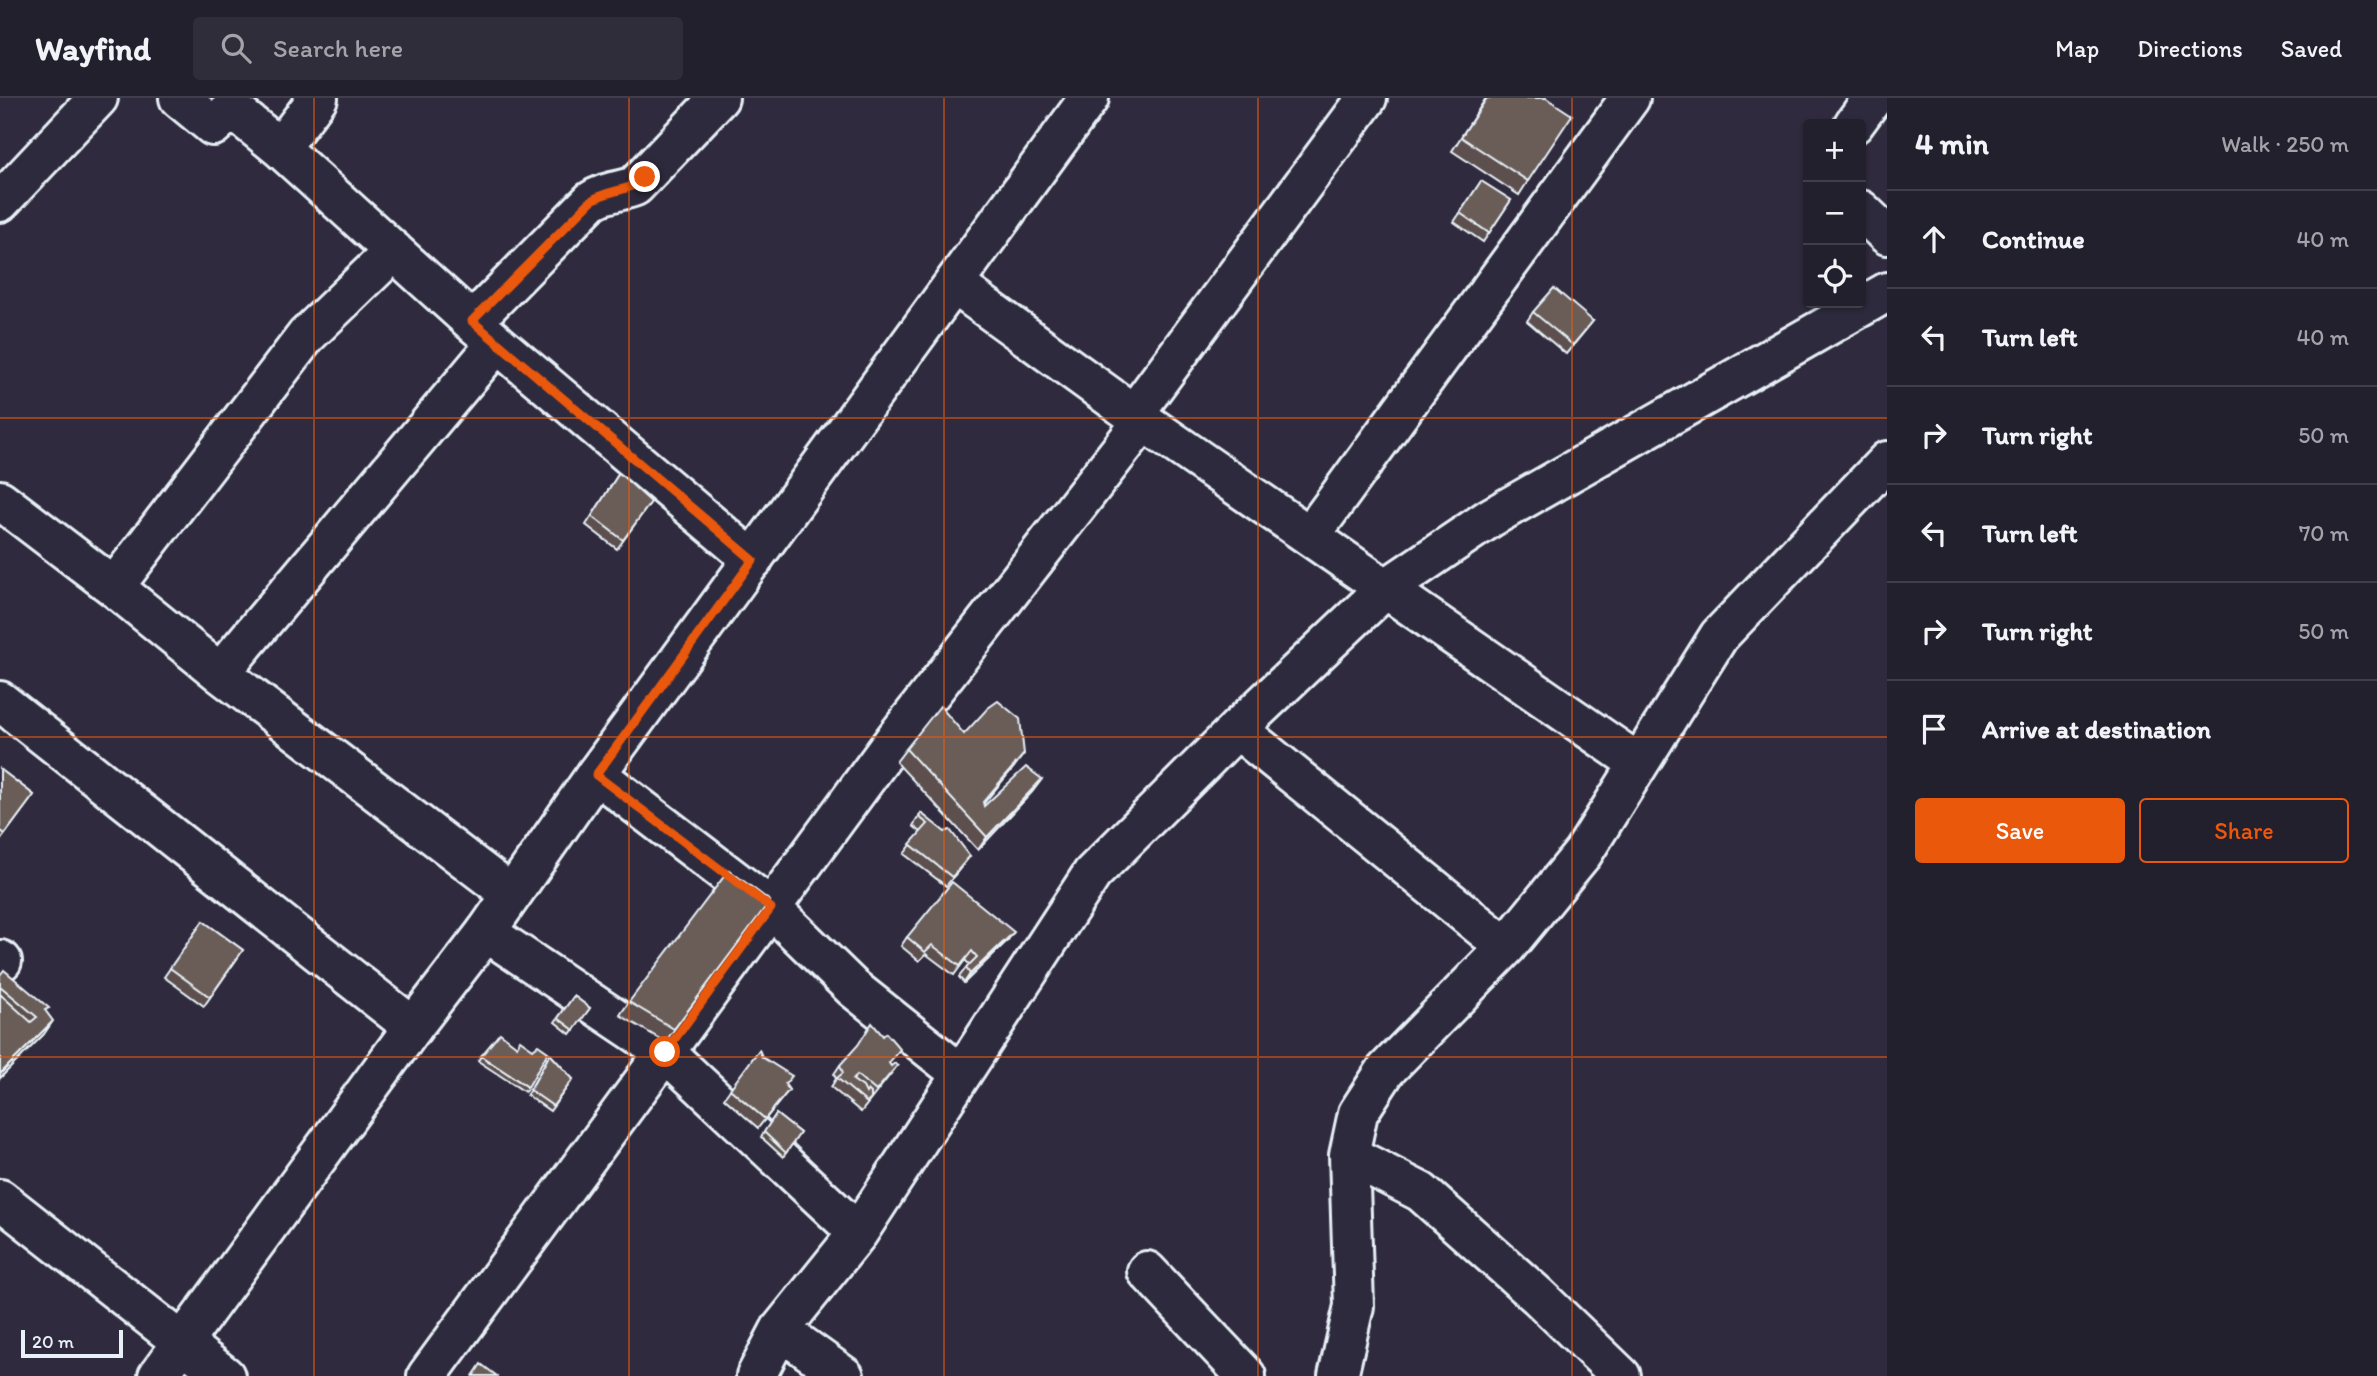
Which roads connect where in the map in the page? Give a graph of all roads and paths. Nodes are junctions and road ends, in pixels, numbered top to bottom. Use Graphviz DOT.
graph roads {
  1 [pos="98,98"];
  2 [pos="179,98"];
  3 [pos="318,98"];
  4 [pos="719,98"];
  5 [pos="1089,98"];
  6 [pos="1367,98"];
  7 [pos="1630,98"];
  8 [pos="1873,98"];
  9 [pos="1858,119"];
  10 [pos="280,148"];
  11 [pos="0,202"];
  12 [pos="1866,215"];
  13 [pos="1887,235"];
  14 [pos="394,251"];
  15 [pos="954,284"];
  16 [pos="1887,292"];
  17 [pos="484,332"];
  18 [pos="1138,418"];
  19 [pos="1887,461"];
  20 [pos="0,500"];
  21 [pos="1310,536"];
  22 [pos="753,560"];
  23 [pos="114,587"];
  24 [pos="1385,589"];
  25 [pos="220,673"];
  26 [pos="0,701"];
  27 [pos="1237,729"];
  28 [pos="1638,763"];
  29 [pos="596,775"];
  30 [pos="511,894"];
  31 [pos="771,908"];
  32 [pos="486,932"];
  33 [pos="1506,947"];
  34 [pos="413,1027"];
  35 [pos="665,1052"];
  36 [pos="961,1074"];
  37 [pos="1349,1155"];
  38 [pos="0,1199"];
  39 [pos="858,1233"];
  40 [pos="1147,1271"];
  41 [pos="780,1330"];
  42 [pos="182,1343"];
  43 [pos="158,1376"];
  44 [pos="225,1376"];
  45 [pos="428,1376"];
  46 [pos="756,1376"];
  47 [pos="844,1376"];
  48 [pos="1246,1376"];
  49 [pos="1338,1376"];
  50 [pos="1621,1376"];
  1 -- 11 [label="street"];
  2 -- 10 [label="street"];
  3 -- 10 [label="street"];
  4 -- 17 [label="street"];
  5 -- 15 [label="street"];
  6 -- 18 [label="street"];
  7 -- 21 [label="street"];
  8 -- 9 [label="street"];
  10 -- 14 [label="street"];
  12 -- 13 [label="street"];
  14 -- 17 [label="street"];
  14 -- 23 [label="street"];
  15 -- 18 [label="street"];
  15 -- 22 [label="street"];
  16 -- 24 [label="street"];
  17 -- 22 [label="street"];
  17 -- 25 [label="street"];
  18 -- 21 [label="street"];
  18 -- 31 [label="street"];
  19 -- 28 [label="street"];
  20 -- 23 [label="street"];
  21 -- 24 [label="street"];
  22 -- 29 [label="street"];
  23 -- 25 [label="street"];
  24 -- 27 [label="street"];
  24 -- 28 [label="street"];
  25 -- 30 [label="street"];
  26 -- 34 [label="street"];
  27 -- 33 [label="street"];
  27 -- 36 [label="street"];
  28 -- 33 [label="street"];
  29 -- 30 [label="street"];
  29 -- 31 [label="street"];
  30 -- 32 [label="street"];
  31 -- 35 [label="street"];
  31 -- 36 [label="street"];
  32 -- 34 [label="street"];
  32 -- 35 [label="street"];
  33 -- 37 [label="street"];
  34 -- 42 [label="street"];
  35 -- 39 [label="street"];
  35 -- 45 [label="street"];
  36 -- 39 [label="street"];
  37 -- 49 [label="street"];
  37 -- 50 [label="street"];
  38 -- 42 [label="street"];
  39 -- 41 [label="street"];
  40 -- 48 [label="street"];
  41 -- 46 [label="street"];
  41 -- 47 [label="street"];
  42 -- 43 [label="street"];
  42 -- 44 [label="street"];
}
